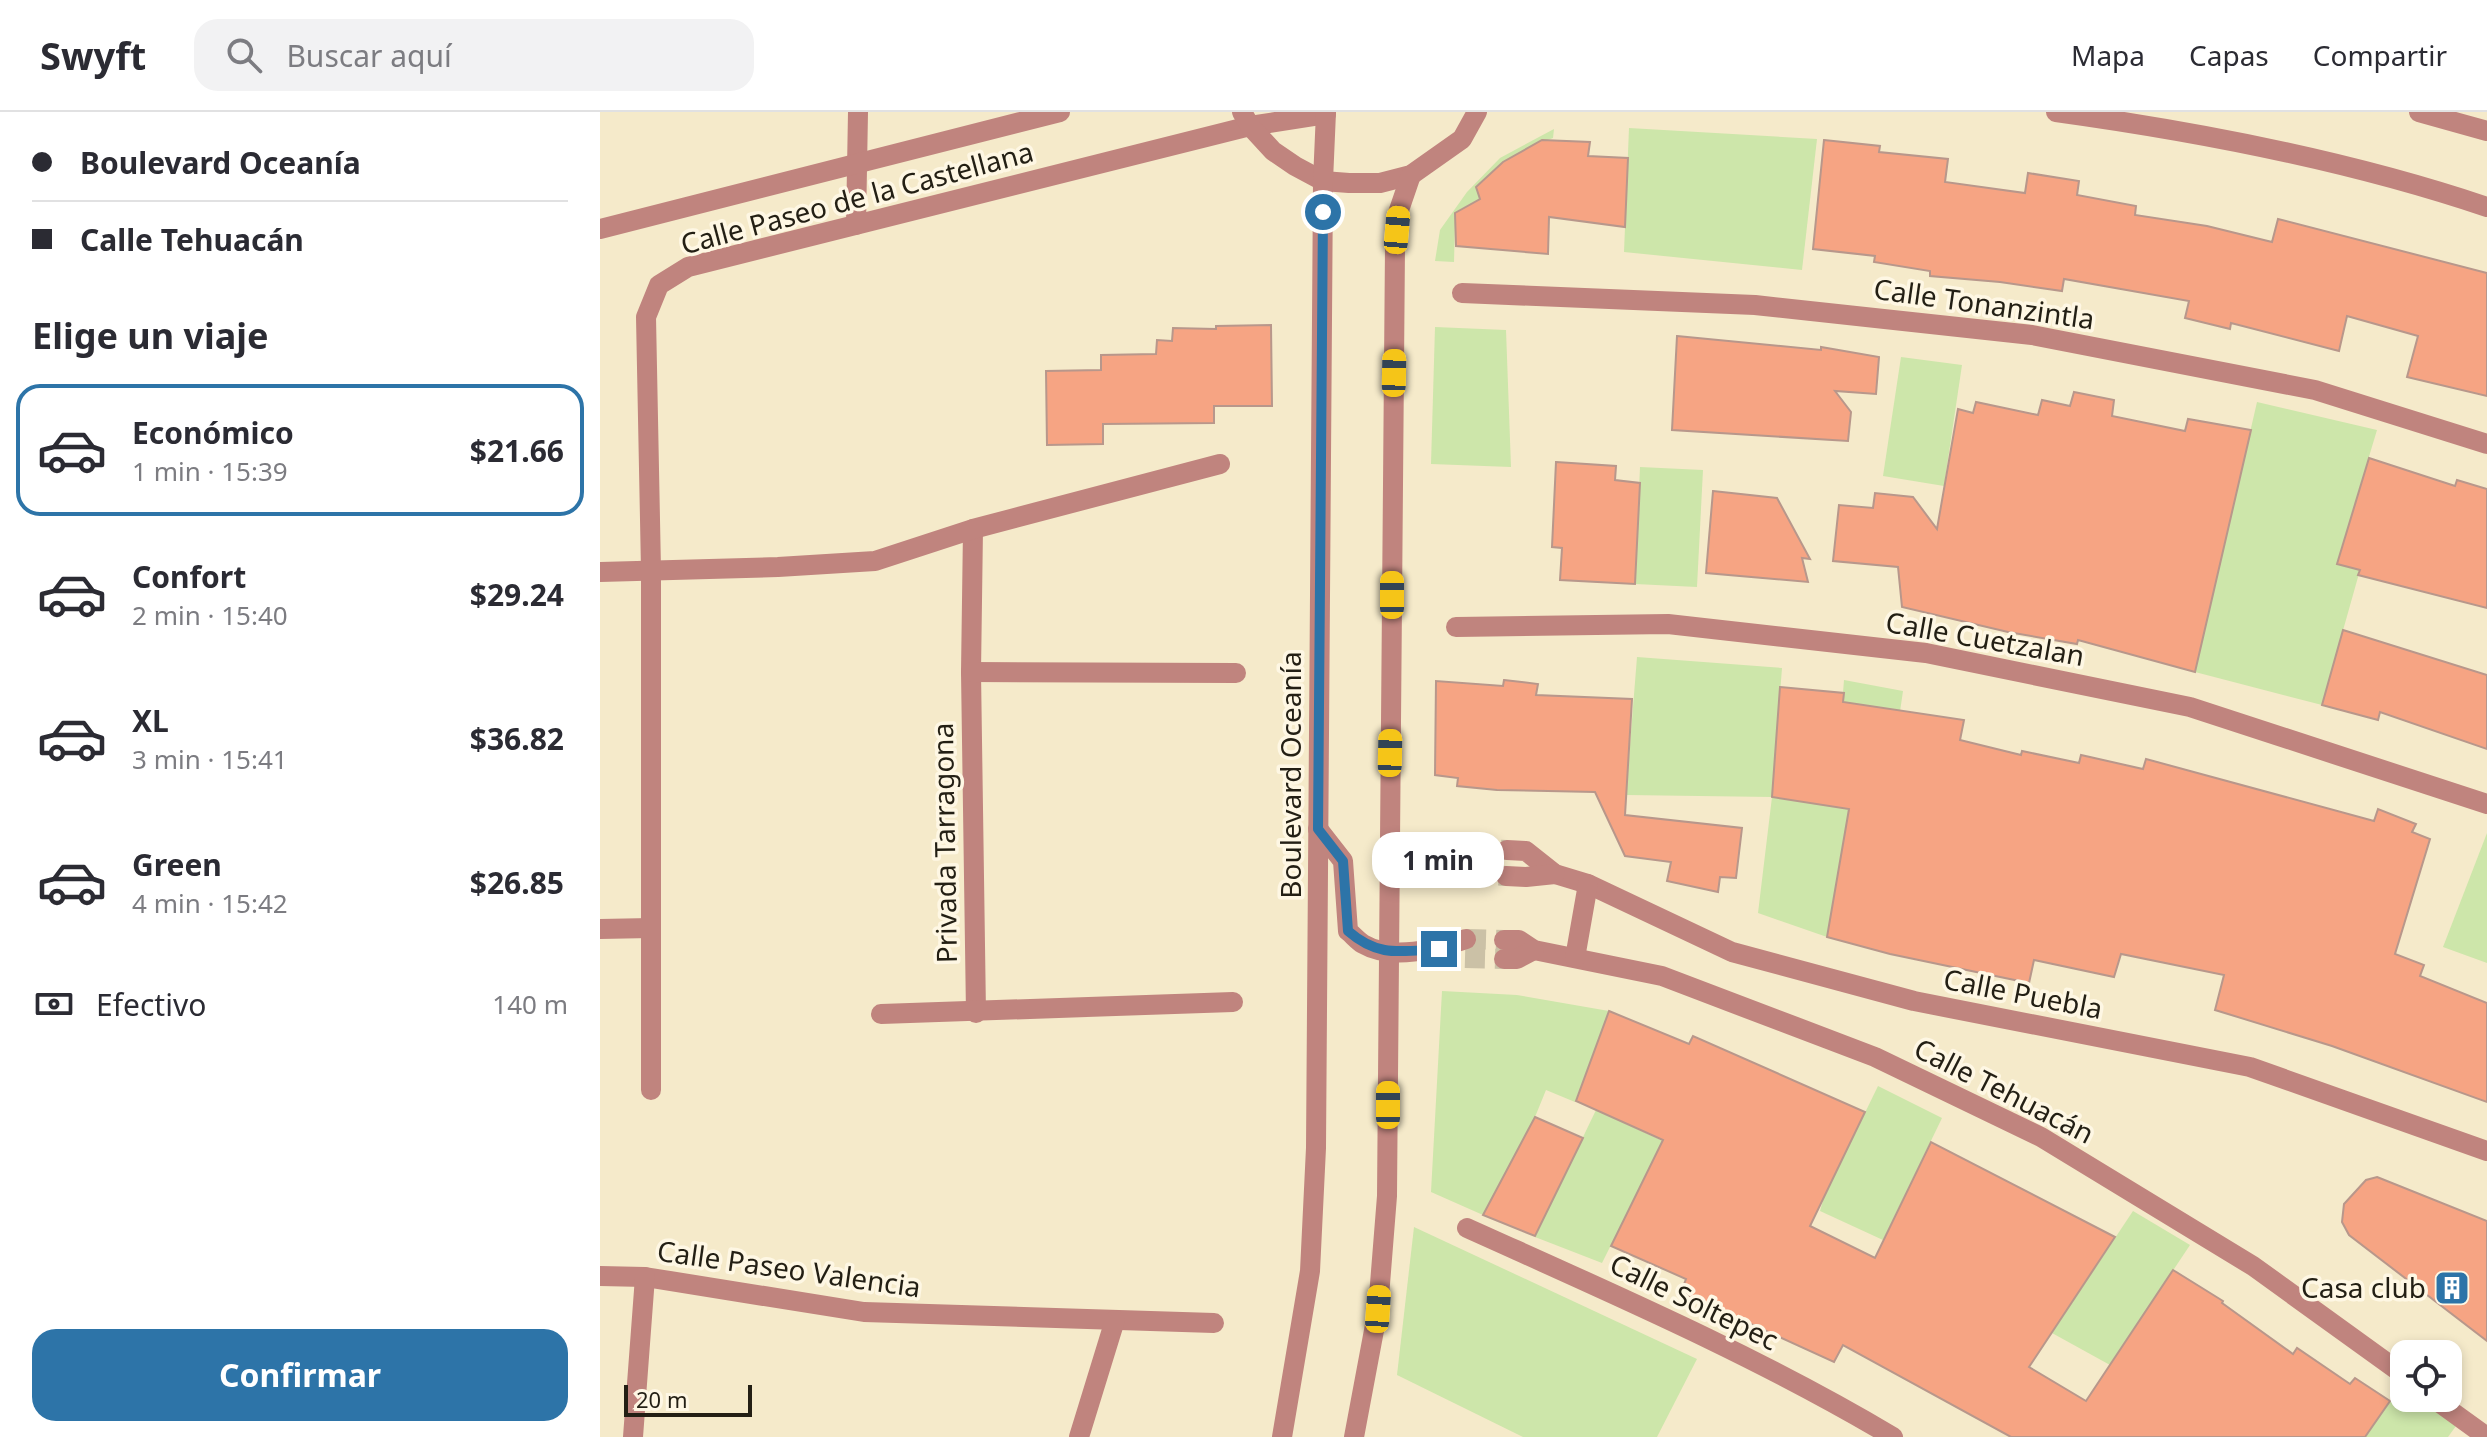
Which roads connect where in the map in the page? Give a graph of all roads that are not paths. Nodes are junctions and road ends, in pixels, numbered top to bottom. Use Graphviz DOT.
graph roads {
  1 [pos="858,112"];
  2 [pos="1060,112"];
  3 [pos="1477,112"];
  4 [pos="2056,112"];
  5 [pos="2419,112"];
  6 [pos="1330,113"];
  7 [pos="1246,119"];
  8 [pos="2487,131"];
  9 [pos="857,163"];
  10 [pos="1411,175"];
  11 [pos="1323,181"];
  12 [pos="2487,207"];
  13 [pos="856,225"];
  14 [pos="600,229"];
  15 [pos="1462,293"];
  16 [pos="2487,444"];
  17 [pos="1220,464"];
  18 [pos="973,529"];
  19 [pos="651,570"];
  20 [pos="600,572"];
  21 [pos="1456,627"];
  22 [pos="971,672"];
  23 [pos="1236,673"];
  24 [pos="2487,804"];
  25 [pos="1318,829"];
  26 [pos="1390,848"];
  27 [pos="1471,849"];
  28 [pos="1507,850"];
  29 [pos="1426,859"];
  30 [pos="1469,873"];
  31 [pos="1555,874"];
  32 [pos="1506,876"];
  33 [pos="1588,884"];
  34 [pos="651,928"];
  35 [pos="600,929"];
  36 [pos="1465,948"];
  37 [pos="1504,949"];
  38 [pos="1389,952"];
  39 [pos="1575,958"];
  40 [pos="1233,1002"];
  41 [pos="976,1013"];
  42 [pos="881,1014"];
  43 [pos="651,1090"];
  44 [pos="2487,1151"];
  45 [pos="1467,1228"];
  46 [pos="600,1276"];
  47 [pos="645,1277"];
  48 [pos="1115,1320"];
  49 [pos="1214,1323"];
  50 [pos="2390,1365"];
  51 [pos="2452,1412"];
  52 [pos="633,1437"];
  53 [pos="1079,1437"];
  54 [pos="1282,1437"];
  55 [pos="1354,1437"];
  56 [pos="1893,1437"];
  57 [pos="2487,1437"];
  1 -- 9 [label="street"];
  2 -- 9 [label="street, Calle Paseo de la Castellana"];
  3 -- 10 [label="street"];
  4 -- 12 [label="street"];
  5 -- 8 [label="street"];
  6 -- 7 [label="street, Calle Paseo de la Castellana"];
  6 -- 11 [label="street, Boulevard Oceanía"];
  7 -- 11 [label="street"];
  7 -- 13 [label="street, Calle Paseo de la Castellana"];
  9 -- 13 [label="street"];
  9 -- 14 [label="street, Calle Paseo de la Castellana"];
  10 -- 11 [label="street"];
  10 -- 26 [label="street"];
  11 -- 25 [label="street, Boulevard Oceanía"];
  13 -- 19 [label="street, Calle Paseo de la Castellana"];
  15 -- 16 [label="street, Calle Tonanzintla"];
  17 -- 18 [label="street"];
  18 -- 19 [label="street"];
  18 -- 22 [label="street, Privada Tarragona"];
  19 -- 20 [label="street"];
  19 -- 34 [label="street, Calle Paseo de la Castellana"];
  21 -- 24 [label="street, Calle Cuetzalan"];
  22 -- 23 [label="street"];
  22 -- 41 [label="street, Privada Tarragona"];
  25 -- 38 [label="street"];
  25 -- 54 [label="street, Boulevard Oceanía"];
  26 -- 29 [label="street"];
  26 -- 38 [label="street"];
  27 -- 29 [label="street"];
  28 -- 31 [label="street, Calle Puebla"];
  29 -- 30 [label="street"];
  31 -- 32 [label="street, Calle Puebla"];
  31 -- 33 [label="street, Calle Puebla"];
  33 -- 39 [label="street"];
  33 -- 44 [label="street, Calle Puebla"];
  34 -- 35 [label="street"];
  34 -- 43 [label="street, Calle Paseo de la Castellana"];
  36 -- 38 [label="street"];
  37 -- 39 [label="street, Calle Tehuacán"];
  38 -- 55 [label="street"];
  39 -- 50 [label="street, Calle Tehuacán"];
  40 -- 41 [label="street"];
  41 -- 42 [label="street"];
  45 -- 56 [label="street, Calle Soltepec"];
  46 -- 47 [label="street, Calle Paseo Valencia"];
  47 -- 48 [label="street, Calle Paseo Valencia"];
  47 -- 52 [label="street"];
  48 -- 49 [label="street, Calle Paseo Valencia"];
  48 -- 53 [label="street"];
  51 -- 57 [label="street"];
}
